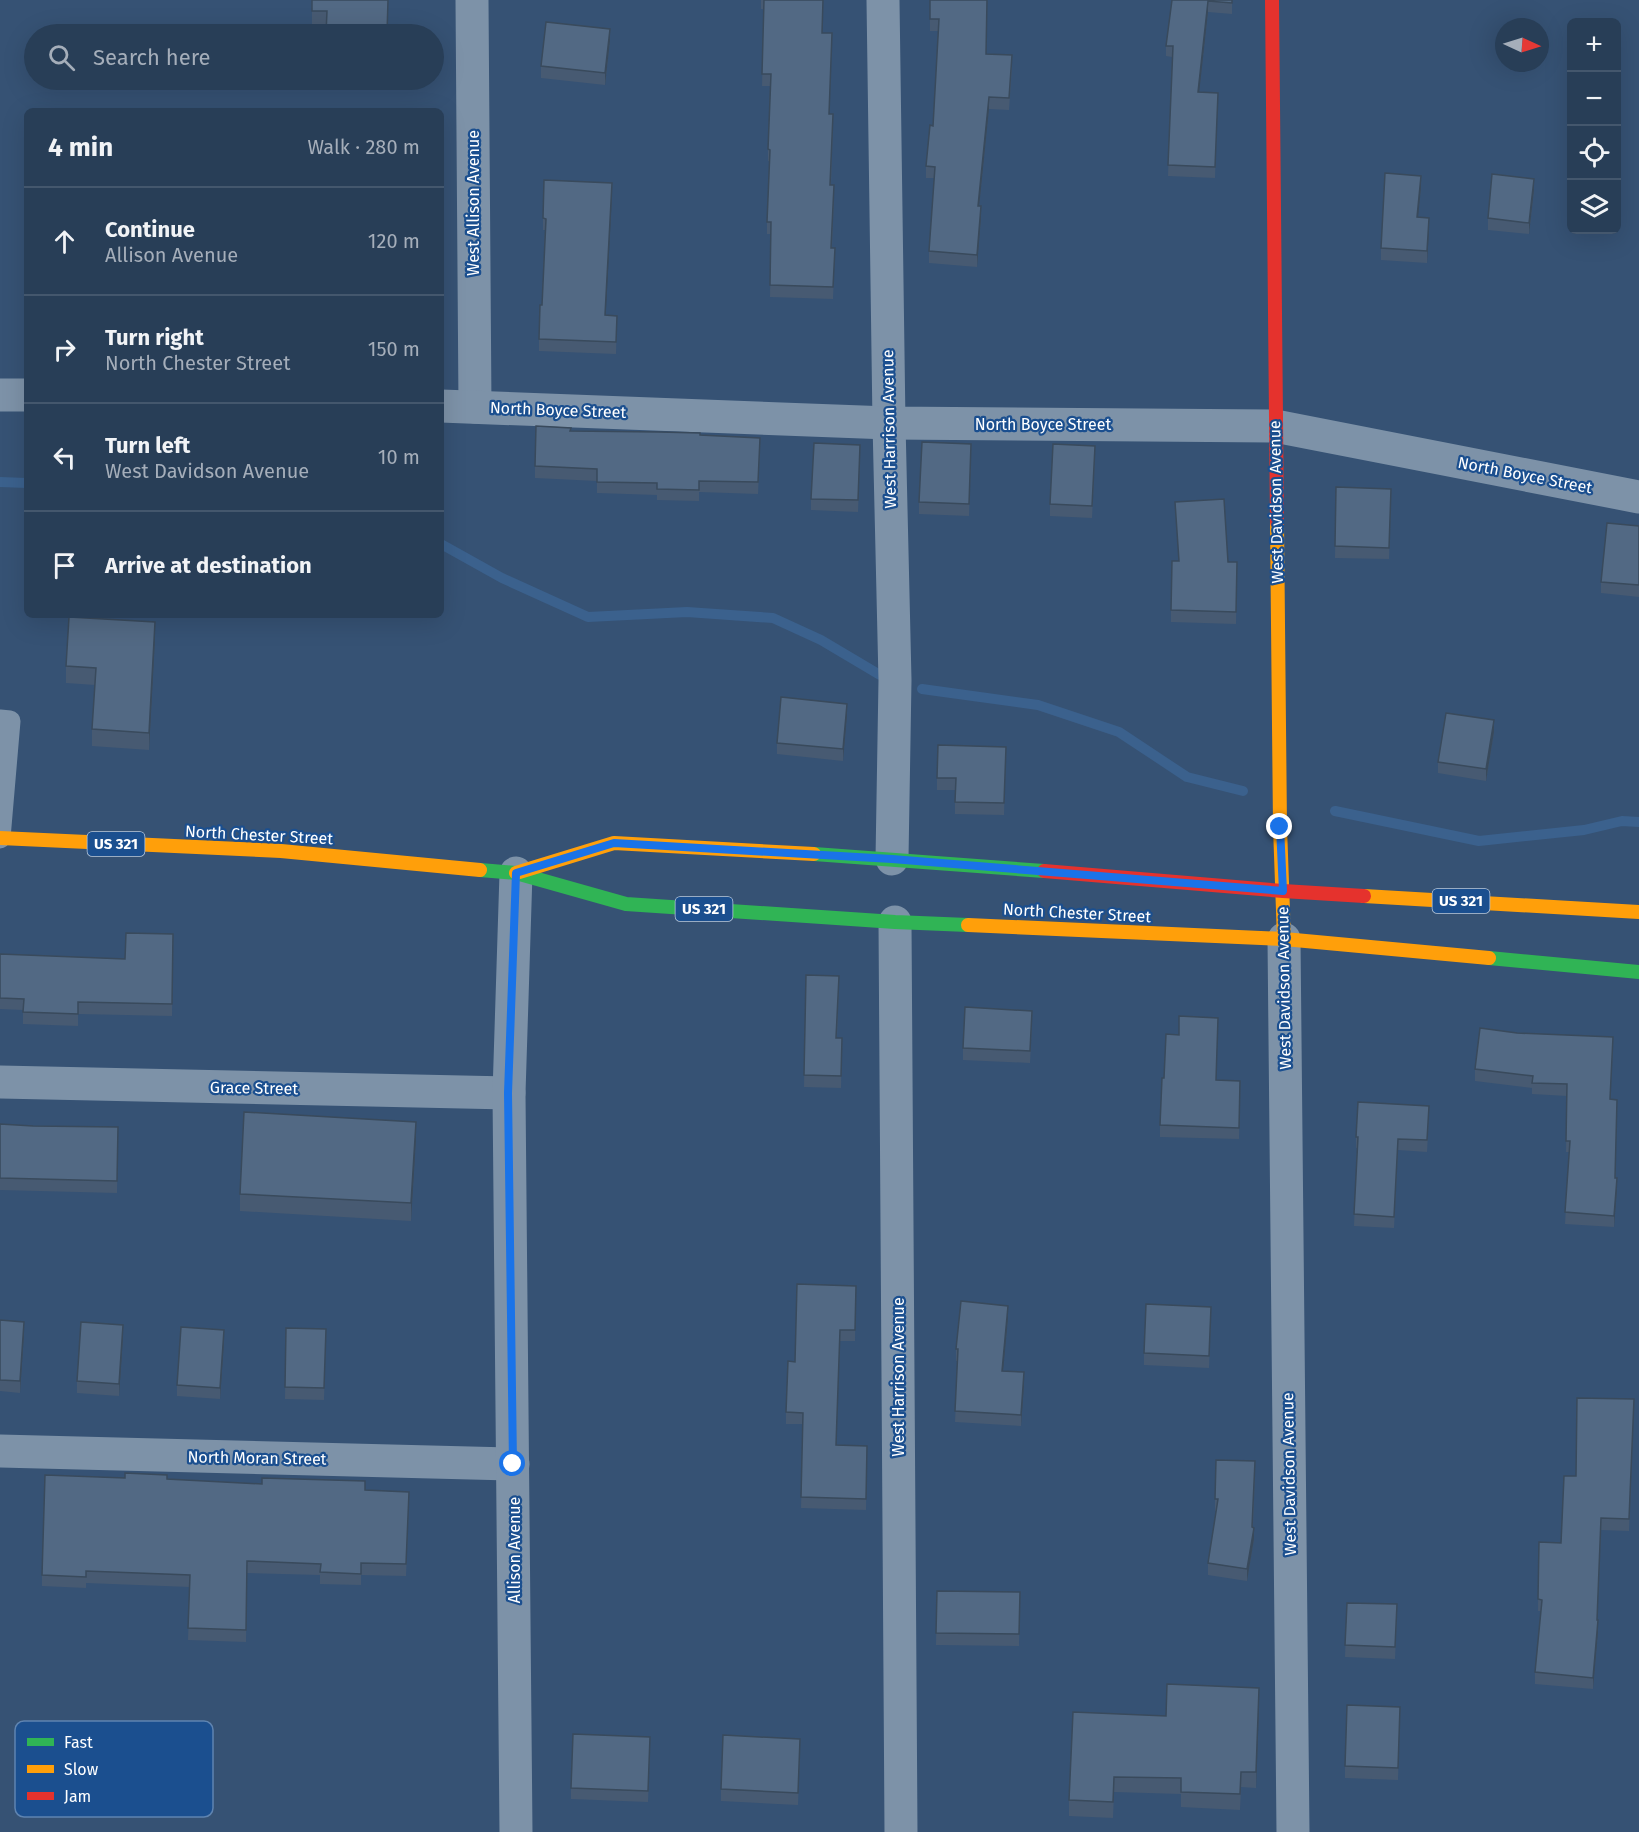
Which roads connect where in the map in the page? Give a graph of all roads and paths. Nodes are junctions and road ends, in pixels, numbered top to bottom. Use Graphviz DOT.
graph roads {
  1 [pos="472,0"];
  2 [pos="883,0"];
  3 [pos="1272,0"];
  4 [pos="0,395"];
  5 [pos="24,395"];
  6 [pos="444,406"];
  7 [pos="475,407"];
  8 [pos="889,423"];
  9 [pos="1275,426"];
  10 [pos="1639,497"];
  11 [pos="0,720"];
  12 [pos="0,838"];
  13 [pos="892,859"];
  14 [pos="516,873"];
  15 [pos="1283,891"];
  16 [pos="1639,912"];
  17 [pos="896,922"];
  18 [pos="1284,939"];
  19 [pos="1639,972"];
  20 [pos="0,1082"];
  21 [pos="508,1093"];
  22 [pos="0,1452"];
  23 [pos="513,1464"];
  24 [pos="516,1832"];
  25 [pos="901,1832"];
  26 [pos="1293,1832"];
  1 -- 7 [label="street, West Allison Avenue"];
  2 -- 8 [label="street, West Harrison Avenue"];
  3 -- 9 [label="main road, West Davidson Avenue"];
  4 -- 5 [label="street"];
  6 -- 7 [label="street, North Boyce Street"];
  7 -- 8 [label="street, North Boyce Street"];
  8 -- 9 [label="street, North Boyce Street"];
  8 -- 13 [label="street, West Harrison Avenue"];
  9 -- 10 [label="street, North Boyce Street"];
  9 -- 15 [label="main road, West Davidson Avenue"];
  11 -- 12 [label="lane"];
  12 -- 14 [label="main road, North Chester Street / US 321"];
  13 -- 14 [label="main road, North Chester Street / US 321"];
  13 -- 15 [label="main road, North Chester Street / US 321"];
  14 -- 17 [label="main road, North Chester Street / US 321"];
  14 -- 21 [label="street, Allison Avenue"];
  15 -- 16 [label="main road, North Chester Street / US 321"];
  15 -- 18 [label="main road, West Davidson Avenue"];
  17 -- 18 [label="main road, North Chester Street / US 321"];
  17 -- 25 [label="street, West Harrison Avenue"];
  18 -- 19 [label="main road, North Chester Street / US 321"];
  18 -- 26 [label="street, West Davidson Avenue"];
  20 -- 21 [label="street, Grace Street"];
  21 -- 23 [label="street, Allison Avenue"];
  22 -- 23 [label="street, North Moran Street"];
  23 -- 24 [label="street, Allison Avenue"];
}
